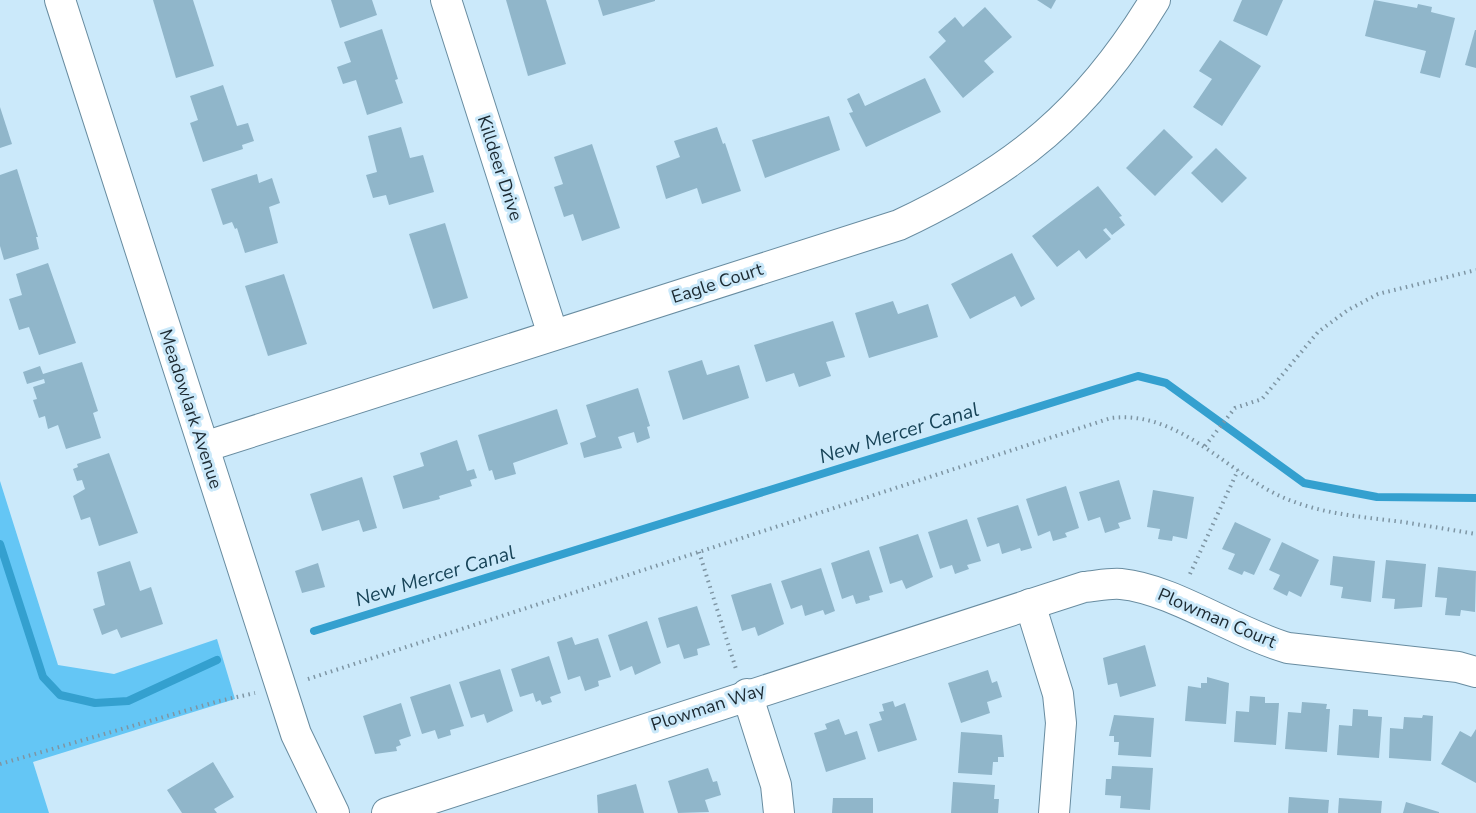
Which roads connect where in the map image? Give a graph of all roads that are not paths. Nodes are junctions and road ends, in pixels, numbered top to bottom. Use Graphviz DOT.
graph roads {
  1 [pos="60,0"];
  2 [pos="446,0"];
  3 [pos="1155,0"];
  4 [pos="553,335"];
  5 [pos="204,447"];
  6 [pos="1030,604"];
  7 [pos="1476,672"];
  8 [pos="747,694"];
  9 [pos="334,813"];
  10 [pos="387,813"];
  11 [pos="779,813"];
  12 [pos="1054,813"];
  1 -- 5 [label="street, Meadowlark Avenue"];
  2 -- 4 [label="street, Killdeer Drive"];
  3 -- 4 [label="street, Eagle Court"];
  4 -- 5 [label="street, Eagle Court"];
  5 -- 9 [label="street, Meadowlark Avenue"];
  6 -- 7 [label="street, Plowman Court"];
  6 -- 8 [label="street, Plowman Way"];
  6 -- 12 [label="street"];
  8 -- 10 [label="street, Plowman Way"];
  8 -- 11 [label="street"];
}
